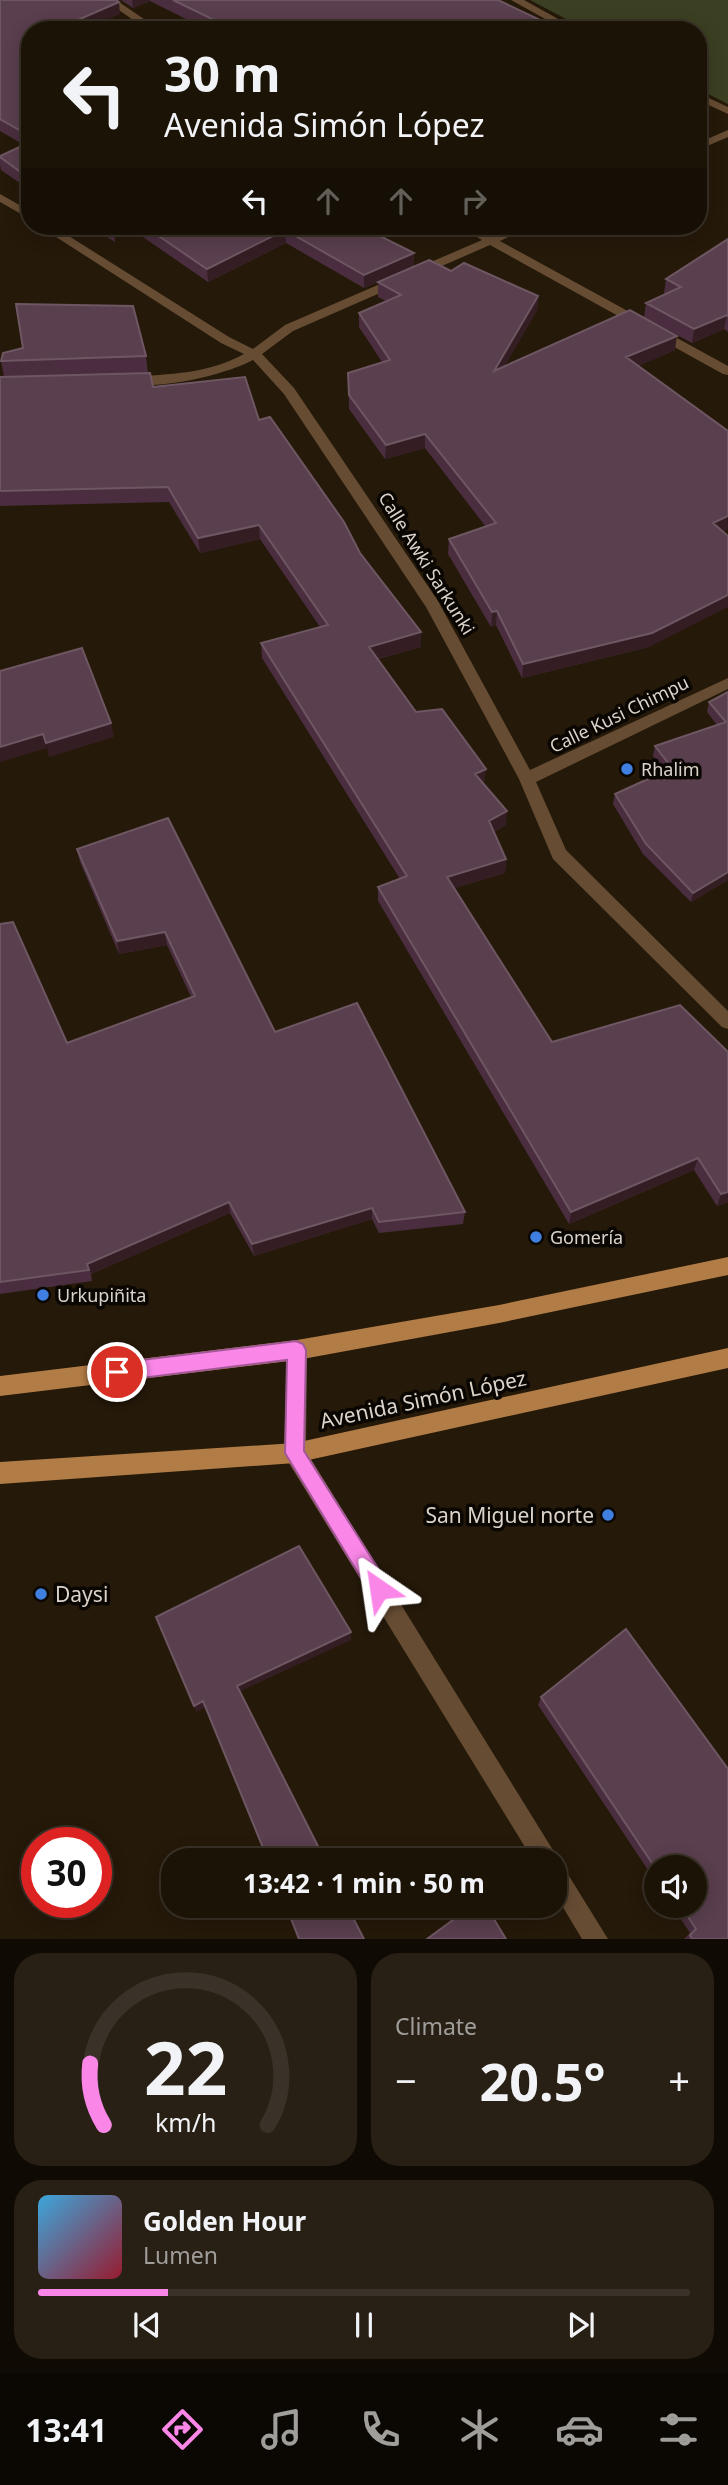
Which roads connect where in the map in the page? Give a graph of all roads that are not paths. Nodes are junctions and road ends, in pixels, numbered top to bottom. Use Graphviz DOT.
graph roads {
  1 [pos="109,0"];
  2 [pos="516,0"];
  3 [pos="141,21"];
  4 [pos="556,21"];
  5 [pos="707,100"];
  6 [pos="728,111"];
  7 [pos="728,134"];
  8 [pos="707,143"];
  9 [pos="0,197"];
  10 [pos="21,210"];
  11 [pos="59,235"];
  12 [pos="481,235"];
  13 [pos="503,235"];
  14 [pos="491,240"];
  15 [pos="254,354"];
  16 [pos="728,371"];
  17 [pos="116,382"];
  18 [pos="728,682"];
  19 [pos="527,779"];
  20 [pos="728,1022"];
  21 [pos="728,1266"];
  22 [pos="296,1350"];
  23 [pos="728,1358"];
  24 [pos="0,1386"];
  25 [pos="295,1453"];
  26 [pos="0,1473"];
  27 [pos="540,1848"];
  28 [pos="567,1892"];
  29 [pos="596,1939"];
  1 -- 3 [label="street"];
  2 -- 4 [label="street"];
  5 -- 6 [label="street"];
  7 -- 8 [label="street"];
  9 -- 10 [label="street"];
  11 -- 15 [label="street, Calle Awki Sarkunki"];
  12 -- 14 [label="street"];
  13 -- 14 [label="street"];
  14 -- 15 [label="street"];
  14 -- 16 [label="street"];
  15 -- 17 [label="street"];
  15 -- 19 [label="street, Calle Awki Sarkunki"];
  18 -- 19 [label="street, Calle Kusi Chimpu"];
  19 -- 20 [label="street, Calle Awki Sarkunki"];
  21 -- 22 [label="main road"];
  22 -- 24 [label="main road"];
  22 -- 25 [label="street"];
  23 -- 25 [label="main road, Avenida Simón López"];
  25 -- 26 [label="main road, Avenida Simón López"];
  25 -- 27 [label="street"];
  28 -- 29 [label="street"];
}
